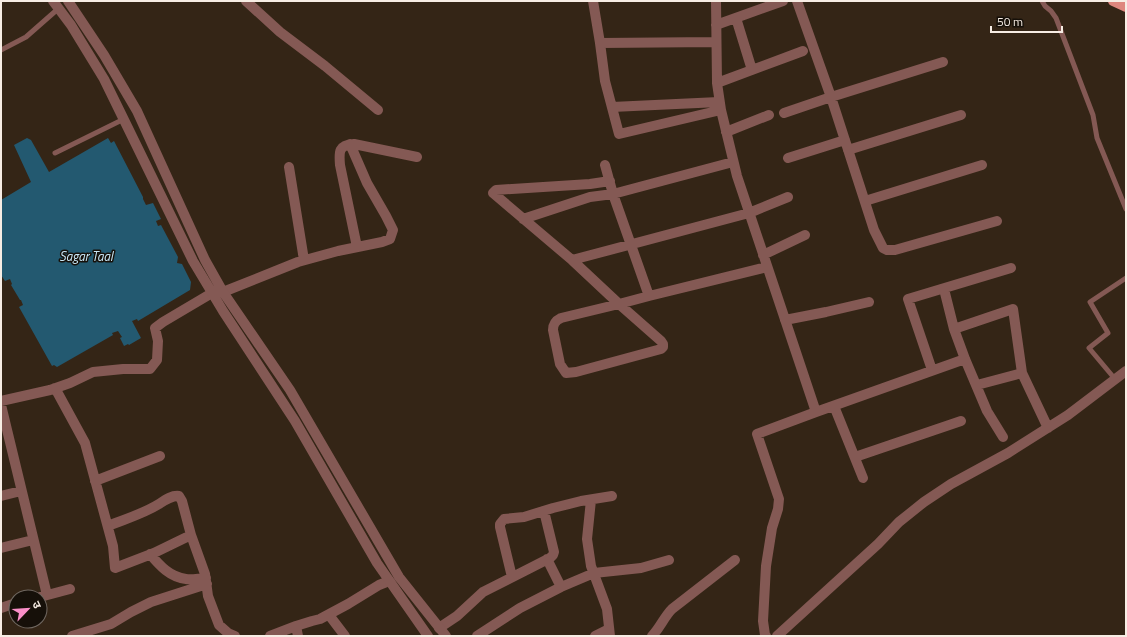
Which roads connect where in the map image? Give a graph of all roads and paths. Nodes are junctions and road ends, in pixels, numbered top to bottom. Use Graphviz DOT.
graph roads {
  1 [pos="68,1"];
  2 [pos="246,1"];
  3 [pos="593,1"];
  4 [pos="716,1"];
  5 [pos="783,1"];
  6 [pos="796,1"];
  7 [pos="1042,1"];
  8 [pos="1113,1"];
  9 [pos="56,5"];
  10 [pos="1126,7"];
  11 [pos="736,18"];
  12 [pos="716,25"];
  13 [pos="716,42"];
  14 [pos="600,43"];
  15 [pos="1,50"];
  16 [pos="802,51"];
  17 [pos="943,62"];
  18 [pos="752,70"];
  19 [pos="717,84"];
  20 [pos="831,97"];
  21 [pos="720,106"];
  22 [pos="612,107"];
  23 [pos="378,110"];
  24 [pos="784,113"];
  25 [pos="961,114"];
  26 [pos="769,116"];
  27 [pos="124,119"];
  28 [pos="726,132"];
  29 [pos="844,140"];
  30 [pos="350,144"];
  31 [pos="848,150"];
  32 [pos="55,153"];
  33 [pos="417,157"];
  34 [pos="788,158"];
  35 [pos="733,162"];
  36 [pos="605,165"];
  37 [pos="982,165"];
  38 [pos="289,167"];
  39 [pos="610,181"];
  40 [pos="613,194"];
  41 [pos="788,197"];
  42 [pos="865,201"];
  43 [pos="1126,209"];
  44 [pos="749,213"];
  45 [pos="523,219"];
  46 [pos="997,220"];
  47 [pos="805,235"];
  48 [pos="631,245"];
  49 [pos="357,247"];
  50 [pos="763,255"];
  51 [pos="304,260"];
  52 [pos="572,260"];
  53 [pos="767,267"];
  54 [pos="1011,268"];
  55 [pos="1126,278"];
  56 [pos="944,288"];
  57 [pos="223,292"];
  58 [pos="212,293"];
  59 [pos="649,296"];
  60 [pos="869,302"];
  61 [pos="620,304"];
  62 [pos="785,320"];
  63 [pos="954,329"];
  64 [pos="965,359"];
  65 [pos="932,370"];
  66 [pos="1126,370"];
  67 [pos="1022,373"];
  68 [pos="1115,379"];
  69 [pos="977,385"];
  70 [pos="55,388"];
  71 [pos="1,401"];
  72 [pos="1,404"];
  73 [pos="834,406"];
  74 [pos="816,412"];
  75 [pos="961,421"];
  76 [pos="1048,428"];
  77 [pos="1003,437"];
  78 [pos="11,447"];
  79 [pos="1,449"];
  80 [pos="160,456"];
  81 [pos="855,457"];
  82 [pos="863,478"];
  83 [pos="95,481"];
  84 [pos="21,492"];
  85 [pos="1,496"];
  86 [pos="612,496"];
  87 [pos="591,500"];
  88 [pos="544,511"];
  89 [pos="108,526"];
  90 [pos="191,535"];
  91 [pos="33,540"];
  92 [pos="1,548"];
  93 [pos="150,554"];
  94 [pos="547,559"];
  95 [pos="669,560"];
  96 [pos="735,560"];
  97 [pos="594,573"];
  98 [pos="512,577"];
  99 [pos="206,581"];
  100 [pos="390,581"];
  101 [pos="561,588"];
  102 [pos="42,589"];
  103 [pos="70,589"];
  104 [pos="48,595"];
  105 [pos="329,614"];
  106 [pos="439,628"];
  107 [pos="297,631"];
  108 [pos="610,633"];
  109 [pos="230,635"];
  110 [pos="72,636"];
  111 [pos="270,636"];
  112 [pos="345,636"];
  113 [pos="428,636"];
  114 [pos="446,636"];
  115 [pos="477,636"];
  116 [pos="595,636"];
  117 [pos="652,636"];
  118 [pos="766,636"];
  119 [pos="777,636"];
  1 -- 57 [label="street"];
  2 -- 23 [label="street"];
  3 -- 14 [label="street"];
  4 -- 12 [label="street"];
  5 -- 11 [label="street"];
  6 -- 20 [label="street"];
  7 -- 43 [label="lane"];
  8 -- 10 [label="main road"];
  9 -- 15 [label="lane"];
  9 -- 27 [label="street"];
  11 -- 12 [label="street"];
  11 -- 18 [label="street"];
  12 -- 13 [label="street"];
  13 -- 14 [label="street"];
  13 -- 19 [label="street"];
  14 -- 22 [label="street"];
  16 -- 18 [label="street"];
  17 -- 20 [label="street"];
  18 -- 19 [label="street"];
  19 -- 21 [label="street"];
  20 -- 24 [label="street"];
  20 -- 29 [label="street"];
  21 -- 22 [label="street"];
  21 -- 22 [label="street"];
  21 -- 28 [label="street"];
  25 -- 31 [label="street"];
  26 -- 28 [label="street"];
  27 -- 32 [label="lane"];
  27 -- 58 [label="street"];
  28 -- 35 [label="street"];
  29 -- 31 [label="street"];
  29 -- 34 [label="street"];
  30 -- 33 [label="street"];
  30 -- 49 [label="street"];
  30 -- 49 [label="street"];
  31 -- 42 [label="street"];
  35 -- 40 [label="street"];
  35 -- 44 [label="street"];
  36 -- 39 [label="street"];
  37 -- 42 [label="street"];
  38 -- 51 [label="street"];
  39 -- 40 [label="street"];
  39 -- 45 [label="street"];
  40 -- 45 [label="street"];
  40 -- 48 [label="street"];
  41 -- 44 [label="street"];
  42 -- 46 [label="street"];
  44 -- 48 [label="street"];
  44 -- 50 [label="street"];
  45 -- 52 [label="street"];
  47 -- 50 [label="street"];
  48 -- 52 [label="street"];
  48 -- 59 [label="street"];
  49 -- 51 [label="street"];
  50 -- 53 [label="street"];
  51 -- 57 [label="street"];
  52 -- 61 [label="street"];
  53 -- 59 [label="street"];
  53 -- 62 [label="street"];
  54 -- 56 [label="street"];
  55 -- 68 [label="lane"];
  56 -- 63 [label="street"];
  56 -- 65 [label="street"];
  57 -- 106 [label="street"];
  58 -- 70 [label="street"];
  58 -- 100 [label="street"];
  59 -- 61 [label="street"];
  60 -- 62 [label="street"];
  61 -- 61 [label="street"];
  62 -- 74 [label="street"];
  63 -- 64 [label="street"];
  63 -- 67 [label="street"];
  64 -- 65 [label="street"];
  64 -- 69 [label="street"];
  65 -- 73 [label="street"];
  66 -- 68 [label="street"];
  67 -- 69 [label="street"];
  67 -- 76 [label="street"];
  68 -- 76 [label="street"];
  69 -- 77 [label="street"];
  70 -- 71 [label="street"];
  70 -- 83 [label="street"];
  72 -- 78 [label="street"];
  73 -- 74 [label="street"];
  73 -- 81 [label="street"];
  74 -- 118 [label="street"];
  75 -- 81 [label="street"];
  76 -- 119 [label="street"];
  78 -- 79 [label="street"];
  78 -- 84 [label="street"];
  80 -- 83 [label="street"];
  81 -- 82 [label="street"];
  83 -- 89 [label="street"];
  84 -- 85 [label="street"];
  84 -- 91 [label="street"];
  86 -- 87 [label="street"];
  87 -- 88 [label="street"];
  87 -- 97 [label="street"];
  88 -- 94 [label="street"];
  88 -- 98 [label="street"];
  89 -- 90 [label="street"];
  89 -- 93 [label="street"];
  90 -- 93 [label="street"];
  90 -- 99 [label="street"];
  91 -- 92 [label="street"];
  91 -- 102 [label="street"];
  93 -- 99 [label="street"];
  94 -- 98 [label="street"];
  94 -- 101 [label="street"];
  95 -- 97 [label="street"];
  96 -- 117 [label="street"];
  97 -- 101 [label="street"];
  97 -- 108 [label="street"];
  98 -- 106 [label="street"];
  99 -- 109 [label="street"];
  99 -- 110 [label="street"];
  100 -- 105 [label="street"];
  100 -- 113 [label="street"];
  101 -- 115 [label="street"];
  103 -- 104 [label="street"];
  105 -- 107 [label="street"];
  105 -- 112 [label="street"];
  106 -- 114 [label="street"];
  107 -- 111 [label="street"];
  108 -- 116 [label="street"];
}
